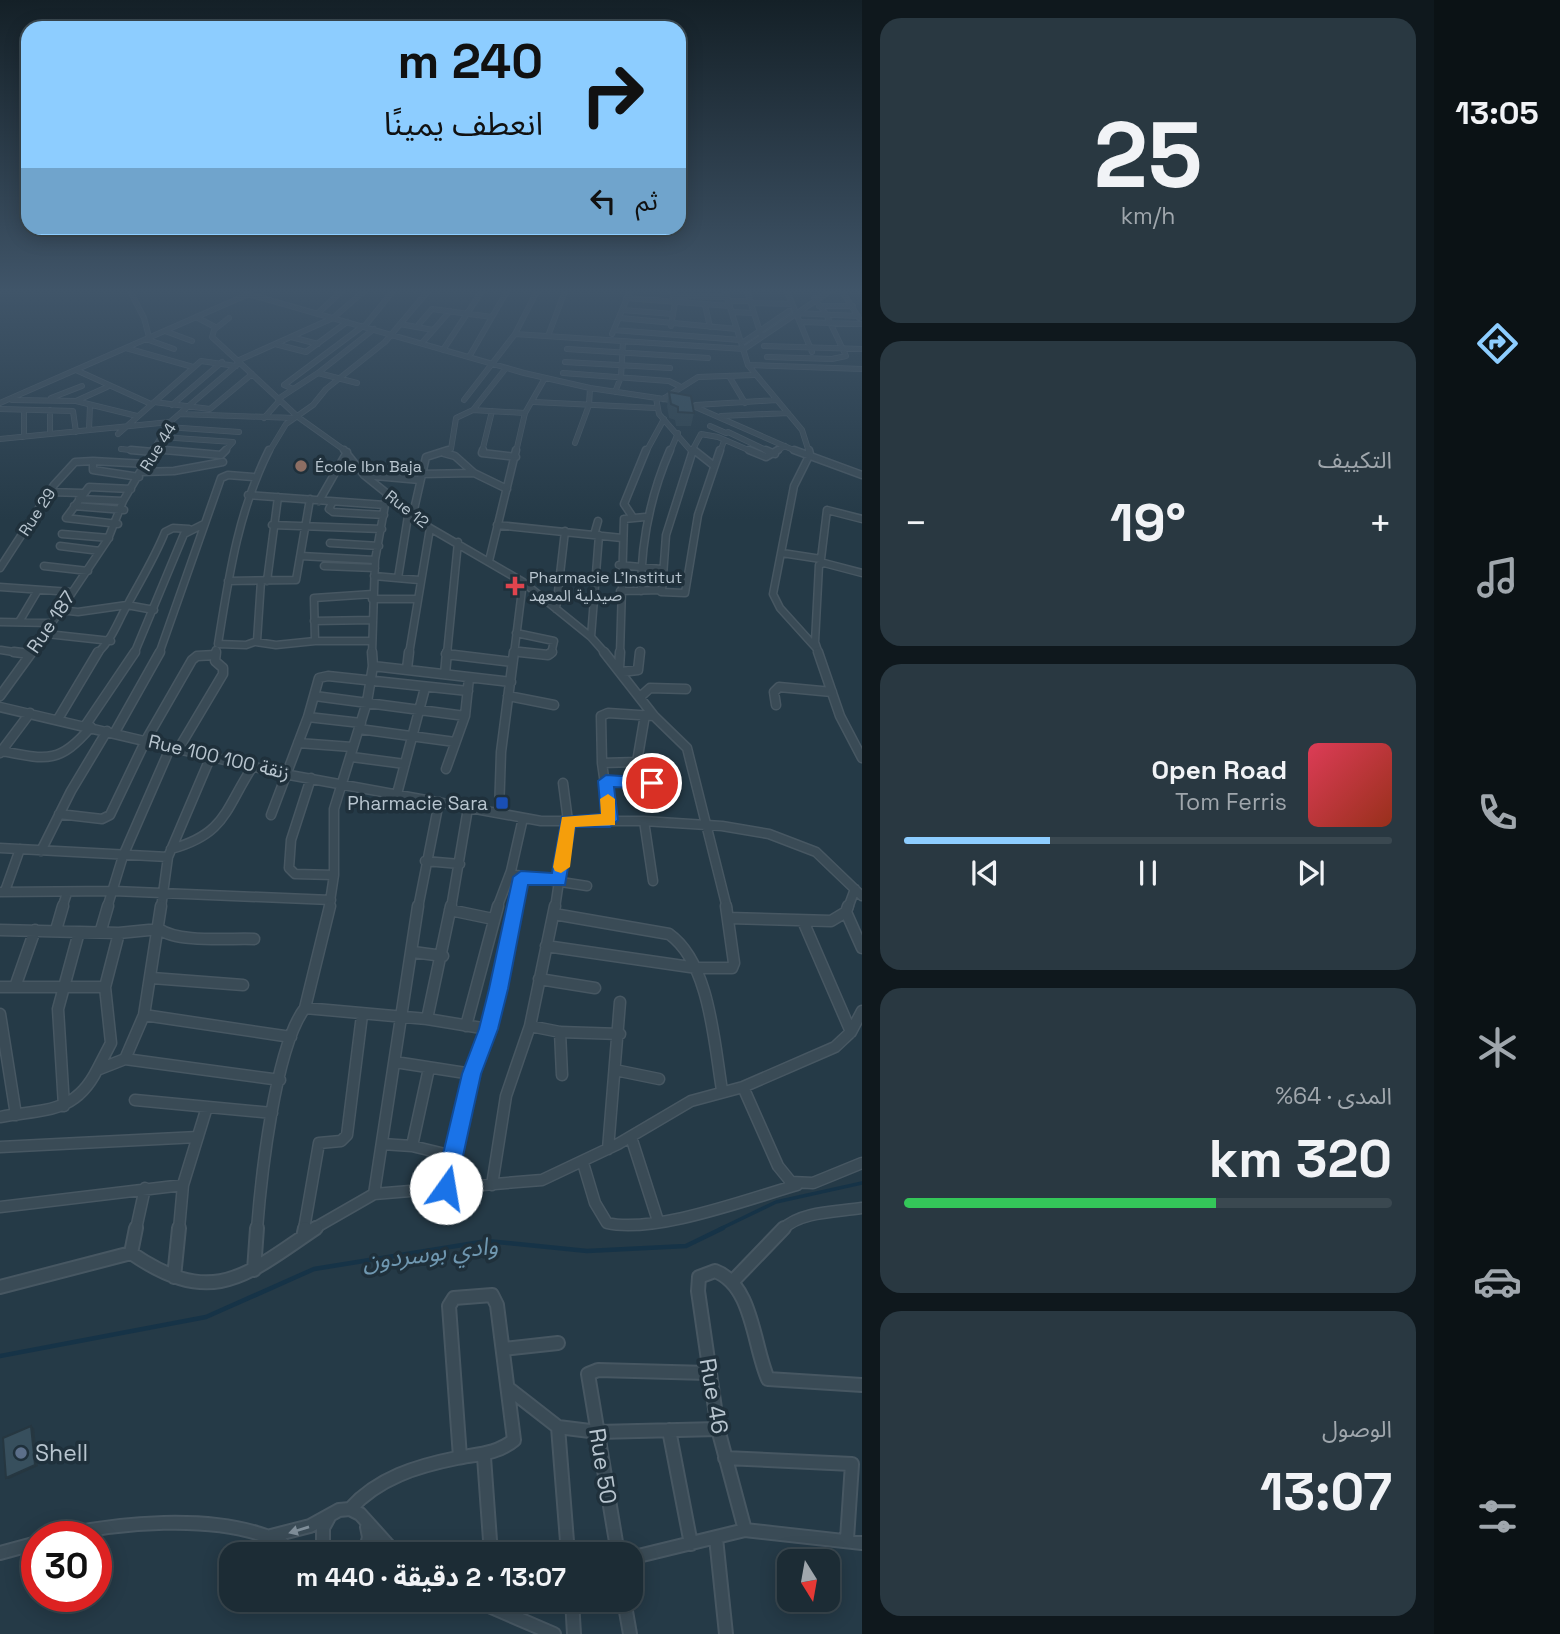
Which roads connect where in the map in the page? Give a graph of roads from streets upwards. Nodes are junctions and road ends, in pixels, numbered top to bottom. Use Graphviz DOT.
graph roads {
  1 [pos="82,367"];
  2 [pos="193,367"];
  3 [pos="216,367"];
  4 [pos="232,367"];
  5 [pos="243,367"];
  6 [pos="308,367"];
  7 [pos="326,367"];
  8 [pos="354,367"];
  9 [pos="490,367"];
  10 [pos="564,367"];
  11 [pos="621,367"];
  12 [pos="658,367"];
  13 [pos="749,367"];
  14 [pos="823,367"];
  15 [pos="506,368"];
  16 [pos="670,368"];
  17 [pos="862,369"];
  18 [pos="76,370"];
  19 [pos="318,373"];
  20 [pos="563,373"];
  21 [pos="252,374"];
  22 [pos="729,376"];
  23 [pos="754,376"];
  24 [pos="621,377"];
  25 [pos="545,378"];
  26 [pos="339,379"];
  27 [pos="669,381"];
  28 [pos="561,382"];
  29 [pos="357,383"];
  30 [pos="82,386"];
  31 [pos="679,386"];
  32 [pos="107,387"];
  33 [pos="590,388"];
  34 [pos="293,389"];
  35 [pos="615,391"];
  36 [pos="656,398"];
  37 [pos="663,399"];
  38 [pos="8,400"];
  39 [pos="49,400"];
  40 [pos="57,400"];
  41 [pos="279,400"];
  42 [pos="464,400"];
  43 [pos="776,400"];
  44 [pos="76,401"];
  45 [pos="534,402"];
  46 [pos="0,403"];
  47 [pos="745,403"];
  48 [pos="151,404"];
  49 [pos="90,405"];
  50 [pos="172,405"];
  51 [pos="589,405"];
  52 [pos="694,405"];
  53 [pos="188,407"];
  54 [pos="656,408"];
  55 [pos="0,409"];
  56 [pos="24,410"];
  57 [pos="49,410"];
  58 [pos="473,410"];
  59 [pos="492,411"];
  60 [pos="525,413"];
  61 [pos="788,413"];
  62 [pos="180,414"];
  63 [pos="137,416"];
  64 [pos="718,416"];
  65 [pos="296,417"];
  66 [pos="247,418"];
  67 [pos="264,418"];
  68 [pos="664,419"];
  69 [pos="148,426"];
  70 [pos="710,426"];
  71 [pos="741,426"];
  72 [pos="124,428"];
  73 [pos="165,429"];
  74 [pos="89,430"];
  75 [pos="76,432"];
  76 [pos="239,432"];
  77 [pos="678,433"];
  78 [pos="50,434"];
  79 [pos="118,434"];
  80 [pos="724,436"];
  81 [pos="24,437"];
  82 [pos="0,439"];
  83 [pos="233,442"];
  84 [pos="575,443"];
  85 [pos="785,446"];
  86 [pos="121,449"];
  87 [pos="693,449"];
  88 [pos="154,450"];
  89 [pos="347,452"];
  90 [pos="444,453"];
  91 [pos="516,457"];
  92 [pos="810,457"];
  93 [pos="222,458"];
  94 [pos="93,461"];
  95 [pos="146,464"];
  96 [pos="713,465"];
  97 [pos="474,473"];
  98 [pos="140,474"];
  99 [pos="364,475"];
  100 [pos="862,475"];
  101 [pos="225,476"];
  102 [pos="253,477"];
  103 [pos="421,477"];
  104 [pos="131,489"];
  105 [pos="507,489"];
  106 [pos="49,492"];
  107 [pos="387,494"];
  108 [pos="248,495"];
  109 [pos="80,496"];
  110 [pos="278,497"];
  111 [pos="310,499"];
  112 [pos="123,501"];
  113 [pos="319,501"];
  114 [pos="332,503"];
  115 [pos="74,506"];
  116 [pos="385,506"];
  117 [pos="124,510"];
  118 [pos="411,512"];
  119 [pos="384,515"];
  120 [pos="632,516"];
  121 [pos="645,517"];
  122 [pos="862,519"];
  123 [pos="598,521"];
  124 [pos="118,524"];
  125 [pos="204,524"];
  126 [pos="272,525"];
  127 [pos="497,525"];
  128 [pos="305,526"];
  129 [pos="430,527"];
  130 [pos="382,528"];
  131 [pos="189,529"];
  132 [pos="565,531"];
  133 [pos="62,534"];
  134 [pos="597,535"];
  135 [pos="109,538"];
  136 [pos="622,538"];
  137 [pos="458,542"];
  138 [pos="330,543"];
  139 [pos="60,546"];
  140 [pos="379,546"];
  141 [pos="101,550"];
  142 [pos="782,553"];
  143 [pos="301,556"];
  144 [pos="375,560"];
  145 [pos="489,561"];
  146 [pos="619,565"];
  147 [pos="44,566"];
  148 [pos="324,566"];
  149 [pos="640,567"];
  150 [pos="0,568"];
  151 [pos="661,569"];
  152 [pos="88,570"];
  153 [pos="374,572"];
  154 [pos="862,573"];
  155 [pos="398,578"];
  156 [pos="419,580"];
  157 [pos="228,581"];
  158 [pos="264,581"];
  159 [pos="523,582"];
  160 [pos="0,587"];
  161 [pos="38,590"];
  162 [pos="620,591"];
  163 [pos="641,591"];
  164 [pos="71,592"];
  165 [pos="661,592"];
  166 [pos="372,596"];
  167 [pos="417,599"];
  168 [pos="127,605"];
  169 [pos="556,609"];
  170 [pos="60,610"];
  171 [pos="155,610"];
  172 [pos="372,620"];
  173 [pos="314,621"];
  174 [pos="0,622"];
  175 [pos="19,622"];
  176 [pos="52,623"];
  177 [pos="516,633"];
  178 [pos="47,634"];
  179 [pos="591,637"];
  180 [pos="371,640"];
  181 [pos="110,641"];
  182 [pos="315,641"];
  183 [pos="256,642"];
  184 [pos="218,644"];
  185 [pos="0,648"];
  186 [pos="817,649"];
  187 [pos="514,651"];
  188 [pos="640,651"];
  189 [pos="30,654"];
  190 [pos="446,654"];
  191 [pos="215,655"];
  192 [pos="512,662"];
  193 [pos="373,666"];
  194 [pos="407,669"];
  195 [pos="620,670"];
  196 [pos="445,674"];
  197 [pos="469,678"];
  198 [pos="370,680"];
  199 [pos="511,682"];
  200 [pos="425,688"];
  201 [pos="686,689"];
  202 [pos="468,691"];
  203 [pos="832,692"];
  204 [pos="0,696"];
  205 [pos="315,696"];
  206 [pos="508,696"];
  207 [pos="640,697"];
  208 [pos="367,702"];
  209 [pos="554,705"];
  210 [pos="776,705"];
  211 [pos="1,709"];
  212 [pos="419,711"];
  213 [pos="30,713"];
  214 [pos="645,715"];
  215 [pos="465,716"];
  216 [pos="654,716"];
  217 [pos="308,717"];
  218 [pos="58,719"];
  219 [pos="88,726"];
  220 [pos="360,726"];
  221 [pos="111,732"];
  222 [pos="413,737"];
  223 [pos="146,740"];
  224 [pos="455,742"];
  225 [pos="298,743"];
  226 [pos="352,747"];
  227 [pos="175,748"];
  228 [pos="1,752"];
  229 [pos="211,756"];
  230 [pos="352,757"];
  231 [pos="862,758"];
  232 [pos="602,763"];
  233 [pos="405,764"];
  234 [pos="253,766"];
  235 [pos="446,769"];
  236 [pos="284,774"];
  237 [pos="311,778"];
  238 [pos="606,781"];
  239 [pos="563,783"];
  240 [pos="652,783"];
  241 [pos="344,784"];
  242 [pos="397,794"];
  243 [pos="439,802"];
  244 [pos="468,808"];
  245 [pos="499,813"];
  246 [pos="59,814"];
  247 [pos="271,814"];
  248 [pos="523,818"];
  249 [pos="610,820"];
  250 [pos="568,821"];
  251 [pos="644,821"];
  252 [pos="707,826"];
  253 [pos="0,848"];
  254 [pos="20,849"];
  255 [pos="41,851"];
  256 [pos="169,853"];
  257 [pos="123,856"];
  258 [pos="425,861"];
  259 [pos="460,864"];
  260 [pos="511,871"];
  261 [pos="334,875"];
  262 [pos="521,877"];
  263 [pos="559,880"];
  264 [pos="653,881"];
  265 [pos="587,886"];
  266 [pos="114,891"];
  267 [pos="3,892"];
  268 [pos="67,893"];
  269 [pos="164,893"];
  270 [pos="858,893"];
  271 [pos="331,900"];
  272 [pos="450,910"];
  273 [pos="846,912"];
  274 [pos="554,914"];
  275 [pos="729,918"];
  276 [pos="493,919"];
  277 [pos="803,921"];
  278 [pos="159,929"];
  279 [pos="0,930"];
  280 [pos="34,930"];
  281 [pos="56,930"];
  282 [pos="101,930"];
  283 [pos="79,932"];
  284 [pos="119,933"];
  285 [pos="254,939"];
  286 [pos="546,946"];
  287 [pos="862,948"];
  288 [pos="413,952"];
  289 [pos="443,956"];
  290 [pos="697,968"];
  291 [pos="152,978"];
  292 [pos="540,979"];
  293 [pos="243,985"];
  294 [pos="105,986"];
  295 [pos="0,987"];
  296 [pos="15,987"];
  297 [pos="62,987"];
  298 [pos="595,988"];
  299 [pos="621,1002"];
  300 [pos="305,1008"];
  301 [pos="862,1011"];
  302 [pos="0,1014"];
  303 [pos="362,1015"];
  304 [pos="144,1016"];
  305 [pos="402,1017"];
  306 [pos="428,1019"];
  307 [pos="466,1026"];
  308 [pos="530,1026"];
  309 [pos="488,1029"];
  310 [pos="560,1032"];
  311 [pos="851,1032"];
  312 [pos="620,1034"];
  313 [pos="291,1037"];
  314 [pos="125,1059"];
  315 [pos="395,1062"];
  316 [pos="429,1068"];
  317 [pos="97,1070"];
  318 [pos="615,1070"];
  319 [pos="472,1074"];
  320 [pos="562,1075"];
  321 [pos="659,1079"];
  322 [pos="280,1080"];
  323 [pos="743,1087"];
  324 [pos="722,1090"];
  325 [pos="135,1100"];
  326 [pos="64,1107"];
  327 [pos="207,1107"];
  328 [pos="272,1113"];
  329 [pos="16,1115"];
  330 [pos="0,1117"];
  331 [pos="198,1137"];
  332 [pos="631,1137"];
  333 [pos="382,1144"];
  334 [pos="412,1146"];
  335 [pos="0,1147"];
  336 [pos="608,1149"];
  337 [pos="453,1156"];
  338 [pos="583,1163"];
  339 [pos="862,1163"];
  340 [pos="183,1185"];
  341 [pos="492,1185"];
  342 [pos="797,1185"];
  343 [pos="145,1188"];
  344 [pos="446,1188"];
  345 [pos="374,1194"];
  346 [pos="0,1207"];
  347 [pos="862,1208"];
  348 [pos="658,1221"];
  349 [pos="303,1237"];
  350 [pos="131,1253"];
  351 [pos="254,1269"];
  352 [pos="174,1277"];
  353 [pos="733,1280"];
  354 [pos="0,1287"];
  355 [pos="558,1343"];
  356 [pos="503,1349"];
  357 [pos="708,1373"];
  358 [pos="862,1385"];
  359 [pos="508,1388"];
  360 [pos="558,1427"];
  361 [pos="718,1429"];
  362 [pos="669,1430"];
  363 [pos="598,1432"];
  364 [pos="460,1457"];
  365 [pos="484,1457"];
  366 [pos="725,1458"];
  367 [pos="857,1464"];
  368 [pos="350,1509"];
  369 [pos="329,1517"];
  370 [pos="367,1524"];
  371 [pos="112,1526"];
  372 [pos="745,1530"];
  373 [pos="267,1536"];
  374 [pos="716,1538"];
  375 [pos="847,1539"];
  376 [pos="278,1542"];
  377 [pos="321,1542"];
  378 [pos="368,1542"];
  379 [pos="384,1542"];
  380 [pos="490,1542"];
  381 [pos="567,1542"];
  382 [pos="616,1542"];
  383 [pos="862,1543"];
  384 [pos="691,1544"];
  385 [pos="21,1548"];
  386 [pos="0,1553"];
  387 [pos="643,1555"];
  388 [pos="511,1612"];
  389 [pos="573,1612"];
  390 [pos="626,1612"];
  391 [pos="554,1634"];
  392 [pos="574,1634"];
  393 [pos="630,1634"];
  394 [pos="726,1634"];
  1 -- 18 [label="street"];
  2 -- 48 [label="street"];
  3 -- 50 [label="street"];
  4 -- 53 [label="street, Rue 44"];
  5 -- 21 [label="street, Rue 12"];
  6 -- 34 [label="street"];
  7 -- 19 [label="street"];
  8 -- 26 [label="street"];
  9 -- 42 [label="street"];
  10 -- 20 [label="street"];
  11 -- 24 [label="street"];
  12 -- 16 [label="street"];
  13 -- 23 [label="street"];
  14 -- 17 [label="street"];
  15 -- 25 [label="street"];
  15 -- 58 [label="street"];
  16 -- 27 [label="street"];
  18 -- 32 [label="street"];
  18 -- 38 [label="street"];
  19 -- 26 [label="street"];
  19 -- 34 [label="street"];
  20 -- 24 [label="street"];
  20 -- 28 [label="street"];
  21 -- 41 [label="street, Rue 12"];
  21 -- 53 [label="street"];
  22 -- 23 [label="street"];
  22 -- 31 [label="street"];
  22 -- 47 [label="street"];
  23 -- 43 [label="street"];
  24 -- 27 [label="street"];
  24 -- 35 [label="street"];
  25 -- 28 [label="street"];
  25 -- 45 [label="street"];
  26 -- 29 [label="street"];
  26 -- 65 [label="street"];
  27 -- 31 [label="street"];
  28 -- 33 [label="street"];
  30 -- 39 [label="street"];
  31 -- 37 [label="street"];
  32 -- 44 [label="street"];
  32 -- 48 [label="street"];
  33 -- 35 [label="street"];
  33 -- 51 [label="street"];
  34 -- 41 [label="street"];
  35 -- 36 [label="street"];
  36 -- 37 [label="street"];
  36 -- 54 [label="street"];
  37 -- 52 [label="street"];
  38 -- 39 [label="street"];
  38 -- 46 [label="street"];
  39 -- 40 [label="street"];
  40 -- 44 [label="street"];
  40 -- 57 [label="street"];
  41 -- 65 [label="street, Rue 12"];
  41 -- 67 [label="street"];
  43 -- 47 [label="street"];
  43 -- 61 [label="street"];
  44 -- 49 [label="street"];
  45 -- 51 [label="street"];
  45 -- 60 [label="street"];
  47 -- 52 [label="street"];
  48 -- 50 [label="street"];
  48 -- 63 [label="street"];
  49 -- 63 [label="street"];
  49 -- 74 [label="street"];
  50 -- 53 [label="street"];
  51 -- 54 [label="street"];
  51 -- 84 [label="street"];
  52 -- 64 [label="street"];
  53 -- 62 [label="street, Rue 44"];
  54 -- 68 [label="street"];
  55 -- 56 [label="street"];
  56 -- 57 [label="street"];
  56 -- 81 [label="street"];
  57 -- 75 [label="street"];
  57 -- 78 [label="street"];
  58 -- 59 [label="street"];
  58 -- 90 [label="street"];
  59 -- 60 [label="street"];
  59 -- 91 [label="street"];
  60 -- 91 [label="street"];
  61 -- 64 [label="street"];
  61 -- 92 [label="street"];
  62 -- 66 [label="street"];
  62 -- 73 [label="street, Rue 44"];
  63 -- 72 [label="street"];
  64 -- 71 [label="street"];
  65 -- 67 [label="street"];
  65 -- 89 [label="street, Rue 12"];
  65 -- 102 [label="street"];
  66 -- 67 [label="street"];
  66 -- 76 [label="street"];
  68 -- 77 [label="street"];
  68 -- 120 [label="street"];
  69 -- 72 [label="street"];
  69 -- 73 [label="street"];
  69 -- 73 [label="street"];
  70 -- 80 [label="street"];
  71 -- 80 [label="street"];
  71 -- 85 [label="street"];
  72 -- 74 [label="street"];
  72 -- 79 [label="street"];
  73 -- 76 [label="street"];
  73 -- 83 [label="street"];
  73 -- 88 [label="street, Rue 44"];
  74 -- 75 [label="street"];
  75 -- 78 [label="street"];
  76 -- 83 [label="street"];
  77 -- 87 [label="street"];
  77 -- 121 [label="street"];
  78 -- 81 [label="street"];
  80 -- 85 [label="street"];
  80 -- 87 [label="street"];
  80 -- 96 [label="street"];
  81 -- 82 [label="street"];
  83 -- 93 [label="street"];
  85 -- 92 [label="street"];
  86 -- 88 [label="street"];
  87 -- 96 [label="street"];
  87 -- 151 [label="street"];
  88 -- 93 [label="street"];
  88 -- 95 [label="street, Rue 44"];
  89 -- 99 [label="street, Rue 12"];
  89 -- 113 [label="street"];
  90 -- 97 [label="street"];
  90 -- 103 [label="street"];
  91 -- 105 [label="street"];
  92 -- 100 [label="street"];
  92 -- 142 [label="street"];
  93 -- 98 [label="street"];
  93 -- 101 [label="street"];
  94 -- 95 [label="street"];
  94 -- 98 [label="street"];
  94 -- 106 [label="street, Rue 29"];
  95 -- 98 [label="street, Rue 44"];
  96 -- 165 [label="street"];
  97 -- 103 [label="street"];
  97 -- 105 [label="street"];
  98 -- 104 [label="street, Rue 44"];
  99 -- 103 [label="street"];
  99 -- 107 [label="street, Rue 12"];
  101 -- 102 [label="street"];
  101 -- 125 [label="street"];
  102 -- 108 [label="street"];
  103 -- 118 [label="street"];
  104 -- 109 [label="street"];
  104 -- 112 [label="street, Rue 44"];
  105 -- 127 [label="street"];
  106 -- 109 [label="street"];
  106 -- 150 [label="street, Rue 29"];
  107 -- 116 [label="street"];
  107 -- 118 [label="street, Rue 12"];
  108 -- 110 [label="street"];
  108 -- 157 [label="street"];
  109 -- 112 [label="street"];
  109 -- 115 [label="street"];
  110 -- 111 [label="street"];
  110 -- 126 [label="street"];
  111 -- 113 [label="street"];
  111 -- 128 [label="street"];
  112 -- 117 [label="street"];
  113 -- 114 [label="street"];
  114 -- 116 [label="street"];
  114 -- 119 [label="street"];
  115 -- 117 [label="street"];
  115 -- 124 [label="street"];
  116 -- 119 [label="street"];
  117 -- 124 [label="street"];
  118 -- 129 [label="street, Rue 12"];
  118 -- 155 [label="street"];
  119 -- 130 [label="street"];
  120 -- 121 [label="street"];
  120 -- 136 [label="street"];
  121 -- 149 [label="street"];
  122 -- 142 [label="street"];
  123 -- 134 [label="street"];
  124 -- 135 [label="street"];
  125 -- 131 [label="street"];
  125 -- 221 [label="street"];
  126 -- 128 [label="street"];
  126 -- 158 [label="street"];
  127 -- 132 [label="street"];
  127 -- 145 [label="street"];
  128 -- 130 [label="street"];
  128 -- 143 [label="street"];
  129 -- 137 [label="street, Rue 12"];
  129 -- 156 [label="street"];
  130 -- 140 [label="street"];
  131 -- 168 [label="street"];
  131 -- 171 [label="street"];
  132 -- 134 [label="street"];
  132 -- 169 [label="street"];
  133 -- 135 [label="street"];
  134 -- 136 [label="street"];
  134 -- 179 [label="street"];
  135 -- 141 [label="street"];
  136 -- 146 [label="street"];
  137 -- 145 [label="street, Rue 12"];
  137 -- 190 [label="street"];
  138 -- 140 [label="street"];
  139 -- 141 [label="street"];
  140 -- 144 [label="street"];
  141 -- 152 [label="street, Rue 187"];
  142 -- 186 [label="street"];
  143 -- 144 [label="street"];
  143 -- 158 [label="street"];
  144 -- 153 [label="street"];
  145 -- 159 [label="street, Rue 12"];
  146 -- 149 [label="street"];
  146 -- 162 [label="street"];
  147 -- 152 [label="street"];
  148 -- 153 [label="street"];
  149 -- 151 [label="street"];
  149 -- 163 [label="street"];
  151 -- 165 [label="street"];
  152 -- 164 [label="street, Rue 187"];
  153 -- 155 [label="street"];
  153 -- 166 [label="street"];
  154 -- 186 [label="street"];
  155 -- 156 [label="street"];
  156 -- 167 [label="street"];
  157 -- 158 [label="street"];
  157 -- 184 [label="street"];
  158 -- 183 [label="street"];
  159 -- 169 [label="street, Rue 12"];
  159 -- 177 [label="street"];
  160 -- 161 [label="street"];
  161 -- 164 [label="street"];
  161 -- 175 [label="street"];
  162 -- 163 [label="street"];
  162 -- 195 [label="street"];
  163 -- 165 [label="street"];
  164 -- 170 [label="street, Rue 187"];
  166 -- 167 [label="street"];
  166 -- 172 [label="street"];
  166 -- 173 [label="street"];
  167 -- 194 [label="street"];
  168 -- 170 [label="street"];
  168 -- 171 [label="street"];
  168 -- 181 [label="street"];
  169 -- 179 [label="street, Rue 12"];
  170 -- 176 [label="street, Rue 187"];
  171 -- 219 [label="street"];
  172 -- 173 [label="street"];
  172 -- 180 [label="street"];
  173 -- 182 [label="street"];
  174 -- 175 [label="street"];
  175 -- 176 [label="street"];
  176 -- 178 [label="street, Rue 187"];
  177 -- 187 [label="street"];
  177 -- 187 [label="street"];
  178 -- 181 [label="street"];
  178 -- 189 [label="street, Rue 187"];
  179 -- 195 [label="street, Rue 12"];
  180 -- 182 [label="street"];
  180 -- 193 [label="street"];
  181 -- 218 [label="street"];
  182 -- 183 [label="street"];
  183 -- 184 [label="street"];
  184 -- 191 [label="street"];
  185 -- 189 [label="street"];
  186 -- 203 [label="street"];
  187 -- 192 [label="street"];
  188 -- 195 [label="street"];
  189 -- 204 [label="street, Rue 187"];
  190 -- 192 [label="street"];
  190 -- 196 [label="street"];
  191 -- 223 [label="street"];
  191 -- 227 [label="street"];
  192 -- 199 [label="street"];
  193 -- 194 [label="street"];
  193 -- 198 [label="street"];
  194 -- 196 [label="street"];
  195 -- 207 [label="street, Rue 12"];
  196 -- 197 [label="street"];
  197 -- 199 [label="street"];
  197 -- 202 [label="street"];
  198 -- 200 [label="street"];
  198 -- 205 [label="street"];
  198 -- 208 [label="street"];
  199 -- 206 [label="street"];
  200 -- 202 [label="street"];
  200 -- 212 [label="street"];
  201 -- 207 [label="street"];
  202 -- 215 [label="street"];
  203 -- 210 [label="street"];
  203 -- 231 [label="street"];
  205 -- 208 [label="street"];
  205 -- 217 [label="street"];
  206 -- 209 [label="street"];
  206 -- 245 [label="street"];
  207 -- 216 [label="street, Rue 12"];
  208 -- 212 [label="street"];
  208 -- 220 [label="street"];
  211 -- 213 [label="street, Rue 100 زنقة 100"];
  212 -- 215 [label="street"];
  212 -- 222 [label="street"];
  213 -- 218 [label="street, Rue 100 زنقة 100"];
  213 -- 228 [label="street"];
  214 -- 216 [label="street"];
  214 -- 232 [label="street"];
  214 -- 232 [label="street"];
  215 -- 224 [label="street"];
  216 -- 252 [label="street, Rue 12"];
  217 -- 220 [label="street"];
  217 -- 225 [label="street"];
  218 -- 219 [label="street, Rue 100 زنقة 100"];
  219 -- 221 [label="street, Rue 100 زنقة 100"];
  219 -- 228 [label="street"];
  220 -- 222 [label="street"];
  220 -- 226 [label="street"];
  221 -- 223 [label="street, Rue 100 زنقة 100"];
  221 -- 246 [label="street"];
  222 -- 224 [label="street"];
  222 -- 233 [label="street"];
  223 -- 227 [label="street, Rue 100 زنقة 100"];
  223 -- 246 [label="street"];
  224 -- 235 [label="street"];
  225 -- 226 [label="street"];
  225 -- 236 [label="street"];
  226 -- 230 [label="street"];
  227 -- 229 [label="street, Rue 100 زنقة 100"];
  227 -- 257 [label="street"];
  229 -- 234 [label="street, Rue 100 زنقة 100"];
  229 -- 256 [label="street"];
  230 -- 233 [label="street"];
  230 -- 241 [label="street"];
  232 -- 238 [label="street"];
  233 -- 242 [label="street"];
  234 -- 236 [label="street, Rue 100 زنقة 100"];
  234 -- 256 [label="street"];
  236 -- 237 [label="street, Rue 100 زنقة 100"];
  236 -- 247 [label="street"];
  237 -- 241 [label="street, Rue 100 زنقة 100"];
  237 -- 261 [label="street"];
  238 -- 240 [label="street"];
  238 -- 249 [label="street"];
  239 -- 250 [label="street"];
  241 -- 242 [label="street, Rue 100 زنقة 100"];
  241 -- 261 [label="street"];
  242 -- 243 [label="street, Rue 100 زنقة 100"];
  243 -- 244 [label="street, Rue 100 زنقة 100"];
  243 -- 258 [label="street"];
  244 -- 245 [label="street, Rue 100 زنقة 100"];
  244 -- 259 [label="street"];
  245 -- 248 [label="street, Rue 100 زنقة 100"];
  246 -- 255 [label="street"];
  248 -- 250 [label="street, Rue 100 زنقة 100"];
  248 -- 260 [label="street"];
  249 -- 250 [label="street, Rue 100 زنقة 100"];
  249 -- 251 [label="street, Rue 100 زنقة 100"];
  250 -- 263 [label="street"];
  251 -- 252 [label="street, Rue 100 زنقة 100"];
  251 -- 264 [label="street"];
  252 -- 270 [label="street, Rue 100 زنقة 100"];
  252 -- 275 [label="street, Rue 12"];
  253 -- 254 [label="street"];
  254 -- 255 [label="street"];
  254 -- 267 [label="street"];
  255 -- 257 [label="street"];
  256 -- 257 [label="street"];
  256 -- 269 [label="street"];
  257 -- 266 [label="street"];
  258 -- 259 [label="street"];
  258 -- 288 [label="street"];
  259 -- 272 [label="street"];
  260 -- 262 [label="street"];
  260 -- 276 [label="street"];
  261 -- 271 [label="street"];
  262 -- 263 [label="street"];
  262 -- 309 [label="street"];
  263 -- 265 [label="street"];
  263 -- 274 [label="street"];
  266 -- 268 [label="street"];
  266 -- 269 [label="street"];
  266 -- 282 [label="street"];
  267 -- 268 [label="street"];
  268 -- 281 [label="street"];
  269 -- 271 [label="street"];
  269 -- 278 [label="street"];
  270 -- 273 [label="street"];
  271 -- 300 [label="street"];
  272 -- 276 [label="street"];
  272 -- 289 [label="street"];
  273 -- 277 [label="street"];
  273 -- 287 [label="street"];
  274 -- 286 [label="street"];
  274 -- 290 [label="street"];
  275 -- 277 [label="street"];
  275 -- 290 [label="street, Rue 12"];
  276 -- 307 [label="street"];
  277 -- 311 [label="street"];
  278 -- 284 [label="street"];
  278 -- 285 [label="street"];
  278 -- 291 [label="street"];
  279 -- 280 [label="street"];
  280 -- 281 [label="street"];
  280 -- 296 [label="street"];
  281 -- 283 [label="street"];
  282 -- 283 [label="street"];
  282 -- 284 [label="street"];
  283 -- 297 [label="street"];
  284 -- 294 [label="street"];
  286 -- 290 [label="street"];
  286 -- 292 [label="street"];
  288 -- 289 [label="street"];
  288 -- 305 [label="street"];
  289 -- 306 [label="street"];
  290 -- 324 [label="street"];
  291 -- 293 [label="street"];
  291 -- 304 [label="street"];
  292 -- 298 [label="street"];
  292 -- 308 [label="street"];
  294 -- 297 [label="street"];
  294 -- 317 [label="street"];
  295 -- 296 [label="street"];
  296 -- 297 [label="street"];
  297 -- 326 [label="street"];
  299 -- 312 [label="street"];
  300 -- 303 [label="street"];
  300 -- 313 [label="street"];
  301 -- 311 [label="street"];
  302 -- 329 [label="street"];
  303 -- 305 [label="street"];
  303 -- 349 [label="street"];
  304 -- 313 [label="street"];
  304 -- 314 [label="street"];
  305 -- 306 [label="street"];
  305 -- 315 [label="street"];
  306 -- 307 [label="street"];
  307 -- 309 [label="street"];
  308 -- 310 [label="street"];
  308 -- 341 [label="street"];
  309 -- 319 [label="street"];
  310 -- 312 [label="street"];
  310 -- 320 [label="street"];
  311 -- 323 [label="street"];
  312 -- 318 [label="street"];
  313 -- 322 [label="street"];
  314 -- 317 [label="street"];
  314 -- 322 [label="street"];
  315 -- 316 [label="street"];
  315 -- 333 [label="street"];
  316 -- 319 [label="street"];
  316 -- 334 [label="street"];
  317 -- 326 [label="street"];
  318 -- 321 [label="street"];
  318 -- 336 [label="street"];
  319 -- 337 [label="street"];
  322 -- 328 [label="street"];
  323 -- 324 [label="street"];
  323 -- 342 [label="street"];
  324 -- 332 [label="street"];
  325 -- 327 [label="street"];
  326 -- 329 [label="street"];
  327 -- 328 [label="street"];
  327 -- 331 [label="street"];
  328 -- 351 [label="street"];
  329 -- 330 [label="street"];
  331 -- 335 [label="street"];
  331 -- 340 [label="street"];
  332 -- 336 [label="street"];
  332 -- 348 [label="street"];
  333 -- 334 [label="street"];
  333 -- 345 [label="street"];
  334 -- 337 [label="street"];
  336 -- 338 [label="street"];
  337 -- 344 [label="street"];
  338 -- 341 [label="street"];
  338 -- 348 [label="street"];
  339 -- 342 [label="street"];
  340 -- 343 [label="street"];
  340 -- 352 [label="street"];
  341 -- 344 [label="street"];
  342 -- 348 [label="street"];
  343 -- 346 [label="street"];
  343 -- 350 [label="street"];
  344 -- 345 [label="street"];
  345 -- 349 [label="street"];
  347 -- 353 [label="street"];
  349 -- 351 [label="street"];
  350 -- 352 [label="street"];
  350 -- 354 [label="street"];
  351 -- 352 [label="street"];
  353 -- 357 [label="street, Rue 46"];
  353 -- 358 [label="street"];
  355 -- 356 [label="street"];
  356 -- 359 [label="street"];
  356 -- 364 [label="street"];
  357 -- 361 [label="street, Rue 46"];
  357 -- 363 [label="street, Rue 50"];
  359 -- 360 [label="street"];
  359 -- 365 [label="street"];
  360 -- 363 [label="street"];
  360 -- 381 [label="street"];
  361 -- 362 [label="street"];
  361 -- 366 [label="street, Rue 46"];
  362 -- 363 [label="street"];
  362 -- 384 [label="street"];
  363 -- 382 [label="street, Rue 50"];
  364 -- 365 [label="street"];
  364 -- 368 [label="street"];
  365 -- 380 [label="street"];
  366 -- 367 [label="street"];
  366 -- 372 [label="street, Rue 46"];
  367 -- 375 [label="street"];
  368 -- 369 [label="street"];
  368 -- 370 [label="street"];
  369 -- 373 [label="street, one-way"];
  369 -- 377 [label="street"];
  370 -- 378 [label="street"];
  370 -- 379 [label="street"];
  371 -- 373 [label="street"];
  372 -- 374 [label="street"];
  372 -- 375 [label="street"];
  373 -- 376 [label="street"];
  374 -- 384 [label="street"];
  374 -- 394 [label="street"];
  375 -- 383 [label="street"];
  384 -- 387 [label="street"];
  385 -- 386 [label="street"];
  388 -- 391 [label="street"];
  389 -- 392 [label="street"];
  390 -- 393 [label="street"];
}
